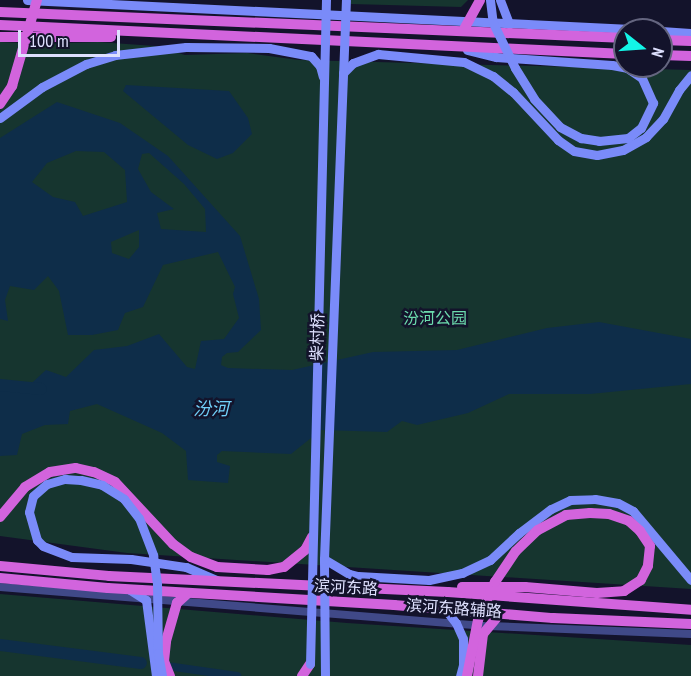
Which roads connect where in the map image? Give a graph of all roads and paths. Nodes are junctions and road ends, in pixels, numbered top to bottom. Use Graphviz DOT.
graph roads {
  1 [pos="27,0"];
  2 [pos="37,0"];
  3 [pos="326,0"];
  4 [pos="346,0"];
  5 [pos="480,0"];
  6 [pos="490,0"];
  7 [pos="500,0"];
  8 [pos="91,1"];
  9 [pos="0,12"];
  10 [pos="118,17"];
  11 [pos="509,24"];
  12 [pos="0,25"];
  13 [pos="466,26"];
  14 [pos="613,28"];
  15 [pos="132,32"];
  16 [pos="673,32"];
  17 [pos="691,33"];
  18 [pos="0,37"];
  19 [pos="613,37"];
  20 [pos="673,40"];
  21 [pos="691,41"];
  22 [pos="453,46"];
  23 [pos="613,53"];
  24 [pos="673,55"];
  25 [pos="691,56"];
  26 [pos="343,73"];
  27 [pos="691,75"];
  28 [pos="325,82"];
  29 [pos="0,104"];
  30 [pos="0,118"];
  31 [pos="0,517"];
  32 [pos="312,537"];
  33 [pos="324,559"];
  34 [pos="0,566"];
  35 [pos="0,578"];
  36 [pos="691,580"];
  37 [pos="222,582"];
  38 [pos="0,587"];
  39 [pos="130,590"];
  40 [pos="431,591"];
  41 [pos="188,593"];
  42 [pos="147,600"];
  43 [pos="177,603"];
  44 [pos="445,609"];
  45 [pos="691,610"];
  46 [pos="500,614"];
  47 [pos="456,623"];
  48 [pos="691,624"];
  49 [pos="489,626"];
  50 [pos="691,634"];
  51 [pos="310,664"];
  52 [pos="156,676"];
  53 [pos="162,676"];
  54 [pos="170,676"];
  55 [pos="302,676"];
  56 [pos="310,676"];
  57 [pos="325,676"];
  58 [pos="460,676"];
  59 [pos="467,676"];
  60 [pos="478,676"];
  1 -- 8 [label="main road"];
  2 -- 29 [label="highway, bridge"];
  3 -- 28 [label="main road, 柴村桥, bridge"];
  4 -- 26 [label="main road, 柴村桥, bridge"];
  5 -- 13 [label="highway"];
  6 -- 22 [label="main road, bridge"];
  7 -- 11 [label="main road"];
  8 -- 10 [label="main road"];
  8 -- 13 [label="main road"];
  9 -- 10 [label="highway"];
  10 -- 13 [label="highway"];
  11 -- 13 [label="main road"];
  11 -- 14 [label="main road"];
  12 -- 15 [label="highway"];
  13 -- 19 [label="highway"];
  15 -- 18 [label="highway"];
  15 -- 22 [label="highway"];
  16 -- 17 [label="main road"];
  20 -- 21 [label="highway"];
  22 -- 23 [label="highway"];
  24 -- 25 [label="highway"];
  26 -- 27 [label="main road"];
  26 -- 33 [label="main road, 柴村桥, bridge"];
  28 -- 30 [label="main road, bridge"];
  28 -- 32 [label="main road, 柴村桥, bridge"];
  31 -- 32 [label="highway"];
  32 -- 51 [label="main road, 柴村桥, bridge"];
  33 -- 36 [label="main road"];
  33 -- 57 [label="main road, 柴村桥, bridge"];
  34 -- 37 [label="highway, 滨河东路"];
  35 -- 39 [label="highway, 滨河东路"];
  37 -- 40 [label="highway, 滨河东路"];
  37 -- 53 [label="main road, bridge"];
  38 -- 42 [label="street, 滨河东路辅路"];
  39 -- 41 [label="highway, 滨河东路"];
  39 -- 42 [label="main road"];
  40 -- 45 [label="highway, 滨河东路"];
  40 -- 59 [label="highway, bridge"];
  41 -- 43 [label="highway"];
  41 -- 44 [label="highway, 滨河东路"];
  42 -- 43 [label="street, 滨河东路辅路"];
  42 -- 52 [label="main road"];
  43 -- 47 [label="street, 滨河东路辅路"];
  43 -- 54 [label="highway"];
  44 -- 46 [label="highway, 滨河东路"];
  44 -- 47 [label="main road"];
  46 -- 48 [label="highway, 滨河东路"];
  46 -- 49 [label="highway"];
  47 -- 49 [label="street, 滨河东路辅路"];
  47 -- 58 [label="main road"];
  49 -- 50 [label="street, 滨河东路辅路"];
  49 -- 60 [label="highway"];
  51 -- 55 [label="highway"];
  51 -- 56 [label="main road, 柴村桥"];
}
